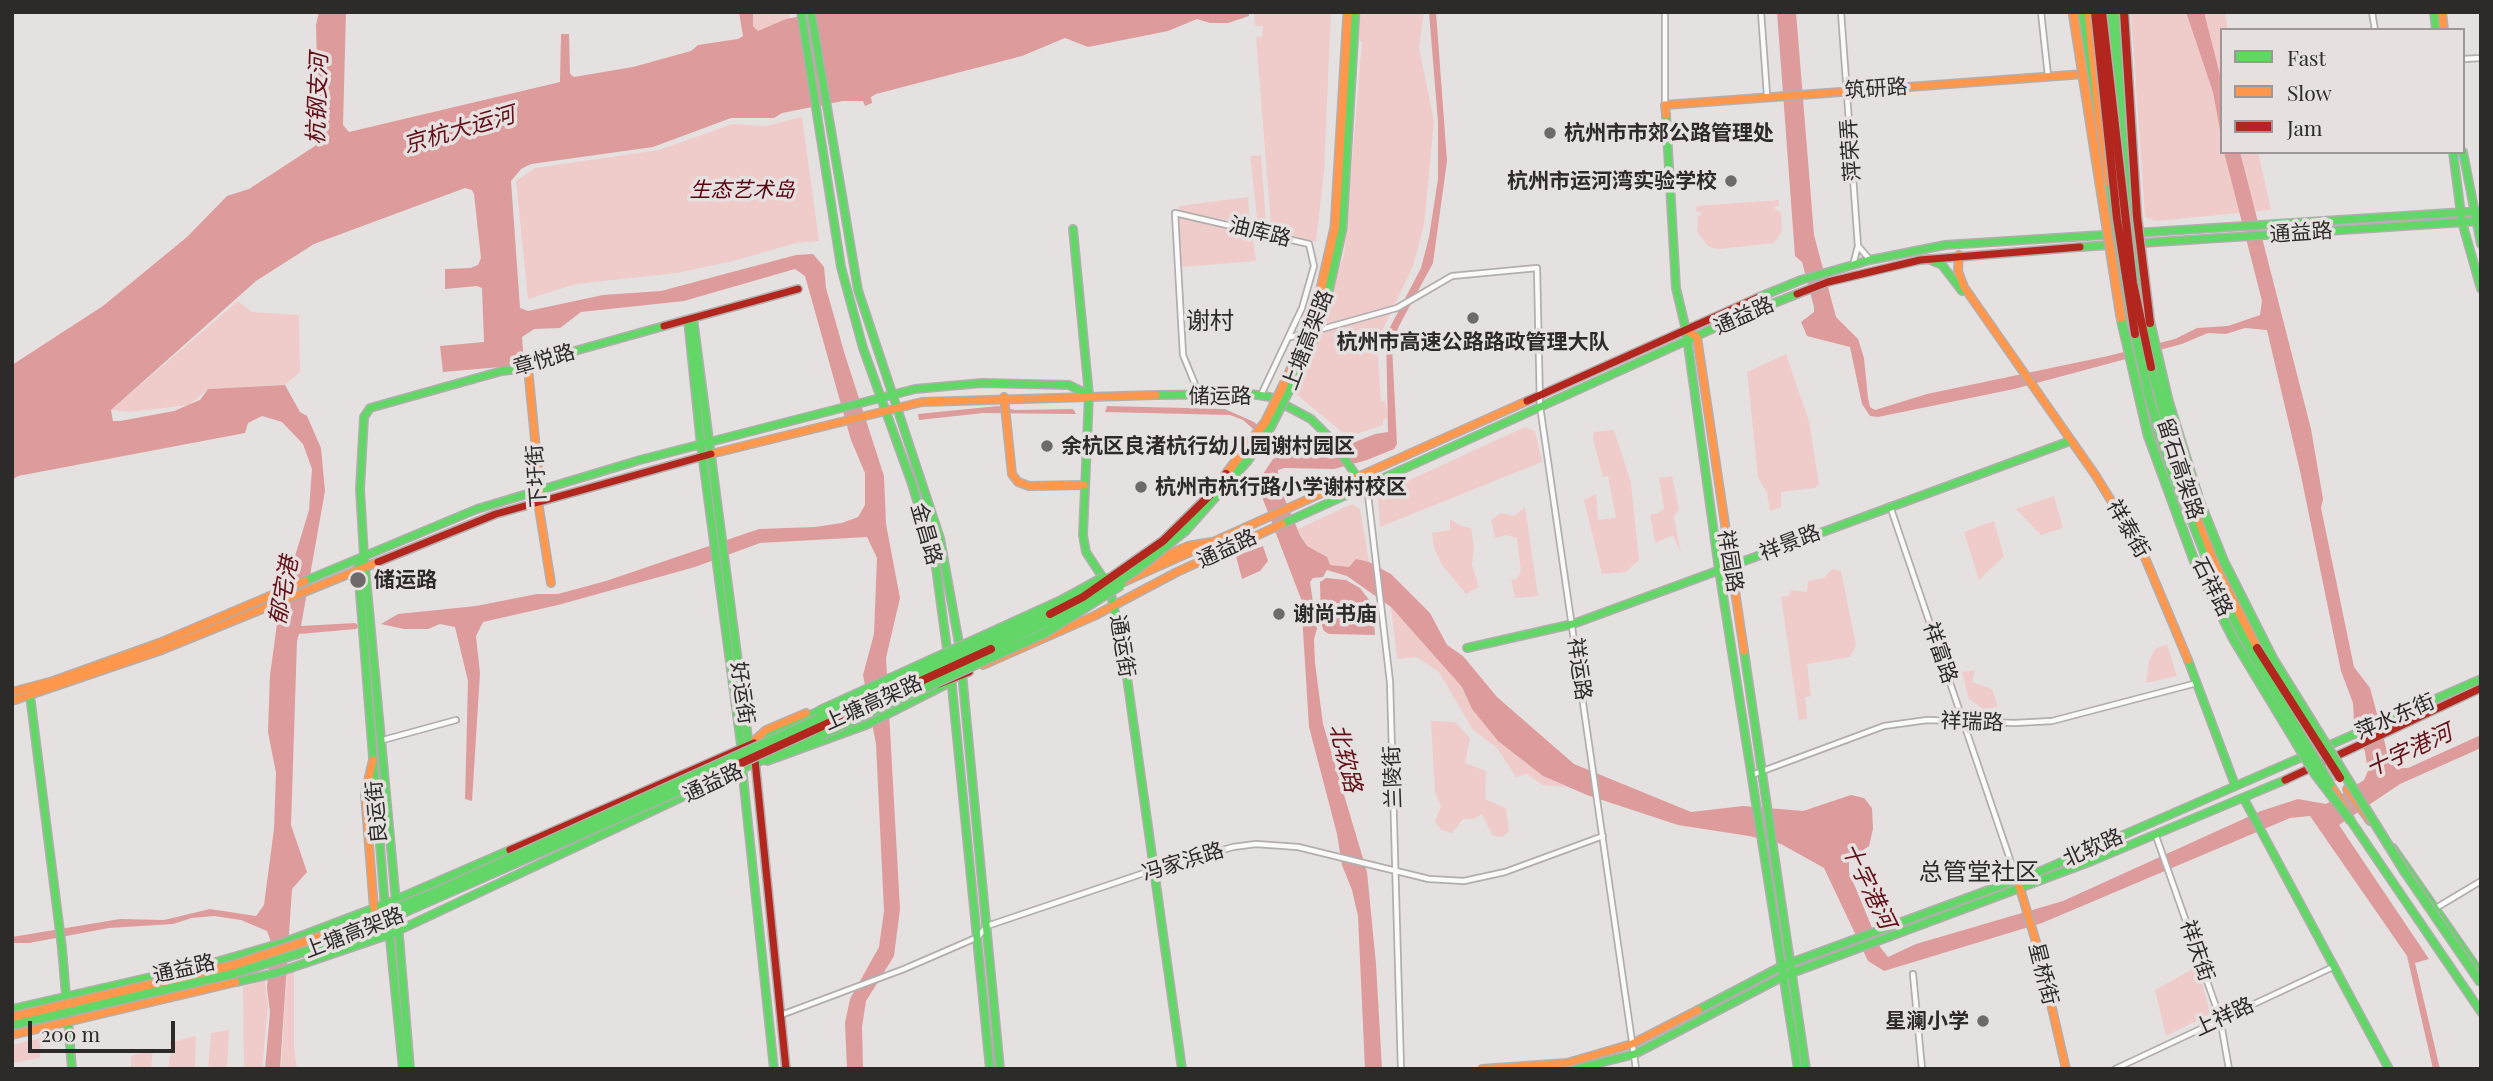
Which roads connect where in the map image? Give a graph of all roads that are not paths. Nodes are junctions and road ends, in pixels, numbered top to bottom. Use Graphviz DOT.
graph roads {
  1 [pos="801,12"];
  2 [pos="811,12"];
  3 [pos="1348,12"];
  4 [pos="1355,12"];
  5 [pos="1665,12"];
  6 [pos="1762,12"];
  7 [pos="1841,12"];
  8 [pos="2041,12"];
  9 [pos="2073,12"];
  10 [pos="2081,12"];
  11 [pos="2088,12"];
  12 [pos="2095,12"];
  13 [pos="2102,12"];
  14 [pos="2109,12"];
  15 [pos="2116,12"];
  16 [pos="2124,12"];
  17 [pos="2088,73"];
  18 [pos="2048,76"];
  19 [pos="1846,91"];
  20 [pos="1767,95"];
  21 [pos="1665,105"];
  22 [pos="2453,154"];
  23 [pos="2463,154"];
  24 [pos="2126,169"];
  25 [pos="2105,183"];
  26 [pos="2460,211"];
  27 [pos="2477,211"];
  28 [pos="2478,221"];
  29 [pos="2462,222"];
  30 [pos="1073,229"];
  31 [pos="2132,238"];
  32 [pos="2113,239"];
  33 [pos="2010,241"];
  34 [pos="2481,244"];
  35 [pos="1858,247"];
  36 [pos="1994,252"];
  37 [pos="1959,255"];
  38 [pos="1927,259"];
  39 [pos="1870,260"];
  40 [pos="1853,265"];
  41 [pos="798,289"];
  42 [pos="2481,289"];
  43 [pos="1972,299"];
  44 [pos="690,319"];
  45 [pos="1686,330"];
  46 [pos="1291,337"];
  47 [pos="1697,337"];
  48 [pos="1686,343"];
  49 [pos="528,368"];
  50 [pos="893,395"];
  51 [pos="1089,395"];
  52 [pos="1199,396"];
  53 [pos="1261,396"];
  54 [pos="1539,396"];
  55 [pos="1004,397"];
  56 [pos="881,398"];
  57 [pos="1539,406"];
  58 [pos="898,407"];
  59 [pos="885,411"];
  60 [pos="2070,441"];
  61 [pos="704,444"];
  62 [pos="706,455"];
  63 [pos="2173,465"];
  64 [pos="2173,476"];
  65 [pos="1358,478"];
  66 [pos="1084,485"];
  67 [pos="1367,486"];
  68 [pos="360,489"];
  69 [pos="540,489"];
  70 [pos="538,502"];
  71 [pos="1890,506"];
  72 [pos="1220,540"];
  73 [pos="1163,541"];
  74 [pos="366,560"];
  75 [pos="1730,566"];
  76 [pos="358,568"];
  77 [pos="1720,570"];
  78 [pos="1135,571"];
  79 [pos="1104,579"];
  80 [pos="551,583"];
  81 [pos="1109,588"];
  82 [pos="279,599"];
  83 [pos="1115,603"];
  84 [pos="1573,624"];
  85 [pos="2238,637"];
  86 [pos="960,648"];
  87 [pos="1467,648"];
  88 [pos="2257,649"];
  89 [pos="947,653"];
  90 [pos="962,675"];
  91 [pos="2481,679"];
  92 [pos="952,681"];
  93 [pos="2197,683"];
  94 [pos="2481,688"];
  95 [pos="12,692"];
  96 [pos="30,692"];
  97 [pos="12,701"];
  98 [pos="456,720"];
  99 [pos="1963,721"];
  100 [pos="2384,728"];
  101 [pos="383,740"];
  102 [pos="745,746"];
  103 [pos="2322,747"];
  104 [pos="2308,755"];
  105 [pos="2329,757"];
  106 [pos="373,760"];
  107 [pos="756,763"];
  108 [pos="2315,766"];
  109 [pos="742,769"];
  110 [pos="1763,771"];
  111 [pos="1752,775"];
  112 [pos="2235,785"];
  113 [pos="2244,799"];
  114 [pos="1602,836"];
  115 [pos="2156,836"];
  116 [pos="2366,841"];
  117 [pos="1153,870"];
  118 [pos="1397,871"];
  119 [pos="2405,873"];
  120 [pos="2481,881"];
  121 [pos="2019,884"];
  122 [pos="396,900"];
  123 [pos="385,905"];
  124 [pos="2436,908"];
  125 [pos="374,909"];
  126 [pos="987,926"];
  127 [pos="395,932"];
  128 [pos="978,937"];
  129 [pos="1856,943"];
  130 [pos="1792,963"];
  131 [pos="1782,967"];
  132 [pos="2333,967"];
  133 [pos="1794,973"];
  134 [pos="1913,974"];
  135 [pos="2481,974"];
  136 [pos="1784,976"];
  137 [pos="2481,983"];
  138 [pos="67,996"];
  139 [pos="12,1009"];
  140 [pos="2481,1012"];
  141 [pos="781,1015"];
  142 [pos="12,1017"];
  143 [pos="2220,1018"];
  144 [pos="2481,1019"];
  145 [pos="69,1021"];
  146 [pos="12,1025"];
  147 [pos="12,1035"];
  148 [pos="1632,1044"];
  149 [pos="1635,1054"];
  150 [pos="72,1069"];
  151 [pos="403,1069"];
  152 [pos="410,1069"];
  153 [pos="774,1069"];
  154 [pos="786,1069"];
  155 [pos="990,1069"];
  156 [pos="1000,1069"];
  157 [pos="1182,1069"];
  158 [pos="1401,1069"];
  159 [pos="1482,1069"];
  160 [pos="1576,1069"];
  161 [pos="1636,1069"];
  162 [pos="1798,1069"];
  163 [pos="1806,1069"];
  164 [pos="1922,1069"];
  165 [pos="2066,1069"];
  166 [pos="2115,1069"];
  167 [pos="2229,1069"];
  168 [pos="2389,1069"];
  1 -- 56 [label="main road, 金昌路"];
  2 -- 50 [label="main road, 金昌路"];
  3 -- 73 [label="main road, 上塘高架路, bridge"];
  4 -- 78 [label="main road, 上塘高架路, bridge"];
  5 -- 21 [label="street"];
  6 -- 20 [label="street"];
  7 -- 19 [label="street, 萍荣弄"];
  8 -- 18 [label="street"];
  9 -- 116 [label="main road, 留石高架路, bridge"];
  10 -- 17 [label="main road, 石祥路"];
  11 -- 25 [label="main road"];
  12 -- 63 [label="main road, 留石高架路, bridge"];
  13 -- 63 [label="main road, 留石高架路, bridge"];
  14 -- 24 [label="main road"];
  15 -- 24 [label="main road, 石祥路"];
  16 -- 119 [label="main road, 留石高架路, bridge"];
  17 -- 18 [label="main road, 筑研路"];
  17 -- 25 [label="main road, 石祥路"];
  18 -- 19 [label="main road, 筑研路"];
  19 -- 20 [label="main road, 筑研路"];
  19 -- 35 [label="street, 萍荣弄"];
  20 -- 21 [label="main road, 筑研路"];
  21 -- 45 [label="main road, 祥园路"];
  22 -- 26 [label="main road"];
  23 -- 27 [label="main road"];
  24 -- 31 [label="main road, 石祥路"];
  25 -- 32 [label="main road, 石祥路"];
  26 -- 27 [label="main road, 通益路"];
  26 -- 29 [label="main road"];
  26 -- 31 [label="main road, 通益路"];
  27 -- 28 [label="main road"];
  28 -- 29 [label="main road, 通益路"];
  28 -- 34 [label="main road"];
  29 -- 31 [label="main road, 通益路"];
  29 -- 42 [label="main road"];
  30 -- 51 [label="main road, 通运街"];
  31 -- 32 [label="main road, 通益路"];
  31 -- 88 [label="main road, 石祥路, bridge"];
  32 -- 33 [label="main road, 通益路"];
  32 -- 36 [label="main road, 通益路"];
  32 -- 85 [label="main road, 石祥路, bridge"];
  33 -- 36 [label="main road"];
  33 -- 39 [label="main road, 通益路"];
  35 -- 39 [label="street"];
  35 -- 40 [label="street, 萍荣弄"];
  36 -- 37 [label="main road, 通益路"];
  37 -- 38 [label="main road, 通益路"];
  37 -- 43 [label="main road, 祥泰街"];
  38 -- 43 [label="main road, 祥泰街"];
  38 -- 47 [label="main road, 通益路"];
  39 -- 40 [label="main road, 通益路"];
  40 -- 45 [label="main road, 通益路"];
  41 -- 44 [label="main road, 章悦路"];
  43 -- 60 [label="main road, 祥泰街"];
  44 -- 49 [label="main road, 章悦路"];
  44 -- 61 [label="main road, 好运街"];
  45 -- 47 [label="main road"];
  45 -- 48 [label="main road, 祥园路"];
  45 -- 54 [label="main road, 通益路"];
  46 -- 52 [label="street, 油库路"];
  46 -- 53 [label="street, 油库路"];
  46 -- 54 [label="street, 祥运路"];
  47 -- 48 [label="main road, 通益路"];
  47 -- 75 [label="main road, 祥园路"];
  48 -- 57 [label="main road, 通益路"];
  48 -- 77 [label="main road, 祥园路"];
  49 -- 68 [label="main road, 章悦路"];
  49 -- 69 [label="main road, 下圩街"];
  50 -- 51 [label="main road"];
  50 -- 56 [label="main road"];
  50 -- 58 [label="main road, 金昌路"];
  51 -- 52 [label="main road, 储运路"];
  51 -- 55 [label="main road, 储运路"];
  51 -- 66 [label="main road, 通运街"];
  52 -- 53 [label="main road, 储运路"];
  53 -- 65 [label="main road, 储运路"];
  54 -- 57 [label="street, 祥运路"];
  54 -- 65 [label="main road, 通益路"];
  55 -- 58 [label="main road, 储运路"];
  55 -- 66 [label="main road"];
  56 -- 59 [label="main road, 金昌路"];
  56 -- 61 [label="main road"];
  57 -- 67 [label="main road, 通益路"];
  57 -- 84 [label="street, 祥运路"];
  58 -- 59 [label="main road, 储运路"];
  58 -- 86 [label="main road, 金昌路"];
  59 -- 62 [label="main road, 储运路"];
  59 -- 89 [label="main road, 金昌路"];
  60 -- 71 [label="main road, 祥景路"];
  60 -- 93 [label="main road, 祥泰街"];
  61 -- 62 [label="main road, 好运街"];
  61 -- 69 [label="main road"];
  62 -- 70 [label="main road"];
  62 -- 102 [label="main road, 好运街"];
  62 -- 102 [label="main road, 好运街"];
  63 -- 64 [label="main road, 留石高架路"];
  63 -- 88 [label="main road, 留石高架路"];
  64 -- 85 [label="main road"];
  64 -- 88 [label="main road, 留石高架路"];
  65 -- 72 [label="main road, 通益路"];
  66 -- 79 [label="main road, 通运街"];
  67 -- 83 [label="main road, 通益路"];
  67 -- 118 [label="street, 兰陵街"];
  68 -- 74 [label="main road, 良运街"];
  69 -- 70 [label="main road, 下圩街"];
  69 -- 74 [label="main road"];
  70 -- 74 [label="main road"];
  70 -- 80 [label="main road, 下圩街"];
  71 -- 75 [label="main road, 祥景路"];
  71 -- 99 [label="street, 祥富路"];
  72 -- 79 [label="main road"];
  72 -- 81 [label="main road, 通益路"];
  73 -- 102 [label="main road, bridge"];
  73 -- 142 [label="main road, 上塘高架路, bridge"];
  74 -- 76 [label="main road"];
  74 -- 82 [label="main road"];
  74 -- 101 [label="main road, 良运街"];
  75 -- 77 [label="main road, 祥景路"];
  75 -- 110 [label="main road, 祥园路"];
  76 -- 82 [label="main road"];
  76 -- 106 [label="main road, 良运街"];
  77 -- 84 [label="main road, 祥景路"];
  77 -- 111 [label="main road, 祥园路"];
  78 -- 107 [label="main road, bridge"];
  78 -- 146 [label="main road, 上塘高架路, bridge"];
  79 -- 81 [label="main road, 通运街"];
  79 -- 86 [label="main road"];
  81 -- 83 [label="main road, 通运街"];
  81 -- 86 [label="main road, 通益路"];
  82 -- 96 [label="main road"];
  83 -- 90 [label="main road, 通益路"];
  83 -- 117 [label="main road, 通运街"];
  84 -- 87 [label="main road, 祥景路"];
  84 -- 114 [label="street, 祥运路"];
  85 -- 104 [label="main road, 石祥路"];
  86 -- 89 [label="main road"];
  86 -- 90 [label="main road, 金昌路"];
  88 -- 103 [label="main road, 石祥路"];
  88 -- 116 [label="main road, 留石高架路, bridge"];
  88 -- 119 [label="main road, 留石高架路, bridge"];
  89 -- 92 [label="main road, 金昌路"];
  89 -- 102 [label="main road, bridge"];
  90 -- 92 [label="main road, 通益路"];
  90 -- 126 [label="main road, 金昌路"];
  91 -- 100 [label="main road, 萍水东街"];
  92 -- 107 [label="main road"];
  92 -- 107 [label="main road, 通益路, bridge"];
  92 -- 128 [label="main road, 金昌路"];
  93 -- 99 [label="street, 祥瑞路"];
  93 -- 112 [label="main road, 祥泰街"];
  94 -- 100 [label="main road, 萍水东街"];
  95 -- 96 [label="main road"];
  96 -- 97 [label="main road"];
  96 -- 138 [label="main road"];
  98 -- 101 [label="street"];
  99 -- 110 [label="street, 祥瑞路"];
  99 -- 121 [label="street, 祥富路"];
  100 -- 103 [label="main road, 萍水东街"];
  100 -- 105 [label="main road, 萍水东街"];
  101 -- 122 [label="main road, 良运街"];
  102 -- 107 [label="main road, 好运街"];
  102 -- 109 [label="main road, 好运街"];
  102 -- 122 [label="main road, 通益路"];
  103 -- 104 [label="main road, 萍水东街"];
  103 -- 105 [label="main road, 石祥路"];
  104 -- 108 [label="main road, 石祥路"];
  104 -- 112 [label="main road, 北软路"];
  105 -- 108 [label="main road, 萍水东街"];
  105 -- 124 [label="main road, 石祥路, bridge"];
  106 -- 123 [label="main road, 良运街"];
  106 -- 125 [label="main road"];
  107 -- 109 [label="main road, 通益路"];
  107 -- 141 [label="main road, 好运街"];
  108 -- 113 [label="main road, 北软路"];
  108 -- 144 [label="main road, 石祥路, bridge"];
  109 -- 127 [label="main road, 通益路"];
  109 -- 153 [label="main road, 好运街"];
  110 -- 111 [label="street, 祥瑞路"];
  110 -- 130 [label="main road, 祥园路"];
  111 -- 131 [label="main road, 祥园路"];
  112 -- 121 [label="main road, 北软路"];
  113 -- 115 [label="main road, 北软路"];
  113 -- 132 [label="main road"];
  114 -- 118 [label="street, 冯家浜路"];
  114 -- 148 [label="street, 祥运路"];
  115 -- 121 [label="main road, 北软路"];
  115 -- 143 [label="street, 祥庆街"];
  116 -- 140 [label="main road, 留石高架路"];
  117 -- 118 [label="street, 冯家浜路"];
  117 -- 126 [label="street, 冯家浜路"];
  117 -- 157 [label="main road, 通运街"];
  118 -- 158 [label="street, 兰陵街"];
  119 -- 137 [label="main road, 留石高架路, bridge"];
  120 -- 124 [label="street"];
  121 -- 129 [label="main road, 北软路"];
  121 -- 165 [label="main road, 星桥街"];
  122 -- 123 [label="main road, 通益路"];
  122 -- 127 [label="main road, 良运街"];
  123 -- 125 [label="main road, 通益路"];
  123 -- 127 [label="main road, 良运街"];
  124 -- 135 [label="main road, 石祥路"];
  125 -- 138 [label="main road, 通益路"];
  126 -- 128 [label="street"];
  126 -- 156 [label="main road, 金昌路"];
  127 -- 145 [label="main road, 通益路"];
  127 -- 151 [label="main road, 良运街"];
  127 -- 152 [label="main road, 良运街"];
  128 -- 141 [label="street"];
  128 -- 155 [label="main road, 金昌路"];
  129 -- 130 [label="main road, 北软路"];
  129 -- 133 [label="main road, 北软路"];
  130 -- 131 [label="main road, 北软路"];
  130 -- 133 [label="main road"];
  131 -- 136 [label="main road"];
  131 -- 148 [label="main road, 北软路"];
  132 -- 143 [label="street, 上祥路"];
  132 -- 168 [label="main road"];
  133 -- 136 [label="main road, 北软路"];
  133 -- 163 [label="main road"];
  134 -- 164 [label="street"];
  136 -- 149 [label="main road, 北软路"];
  136 -- 162 [label="main road"];
  138 -- 139 [label="main road, 通益路"];
  138 -- 145 [label="main road"];
  141 -- 154 [label="main road, 好运街"];
  143 -- 166 [label="street, 上祥路"];
  143 -- 167 [label="street, 祥庆街"];
  145 -- 147 [label="main road, 通益路"];
  145 -- 150 [label="main road"];
  148 -- 149 [label="street, 祥运路"];
  148 -- 159 [label="main road, 北软路"];
  149 -- 160 [label="main road, 北软路"];
  149 -- 161 [label="street, 祥运路"];
}
